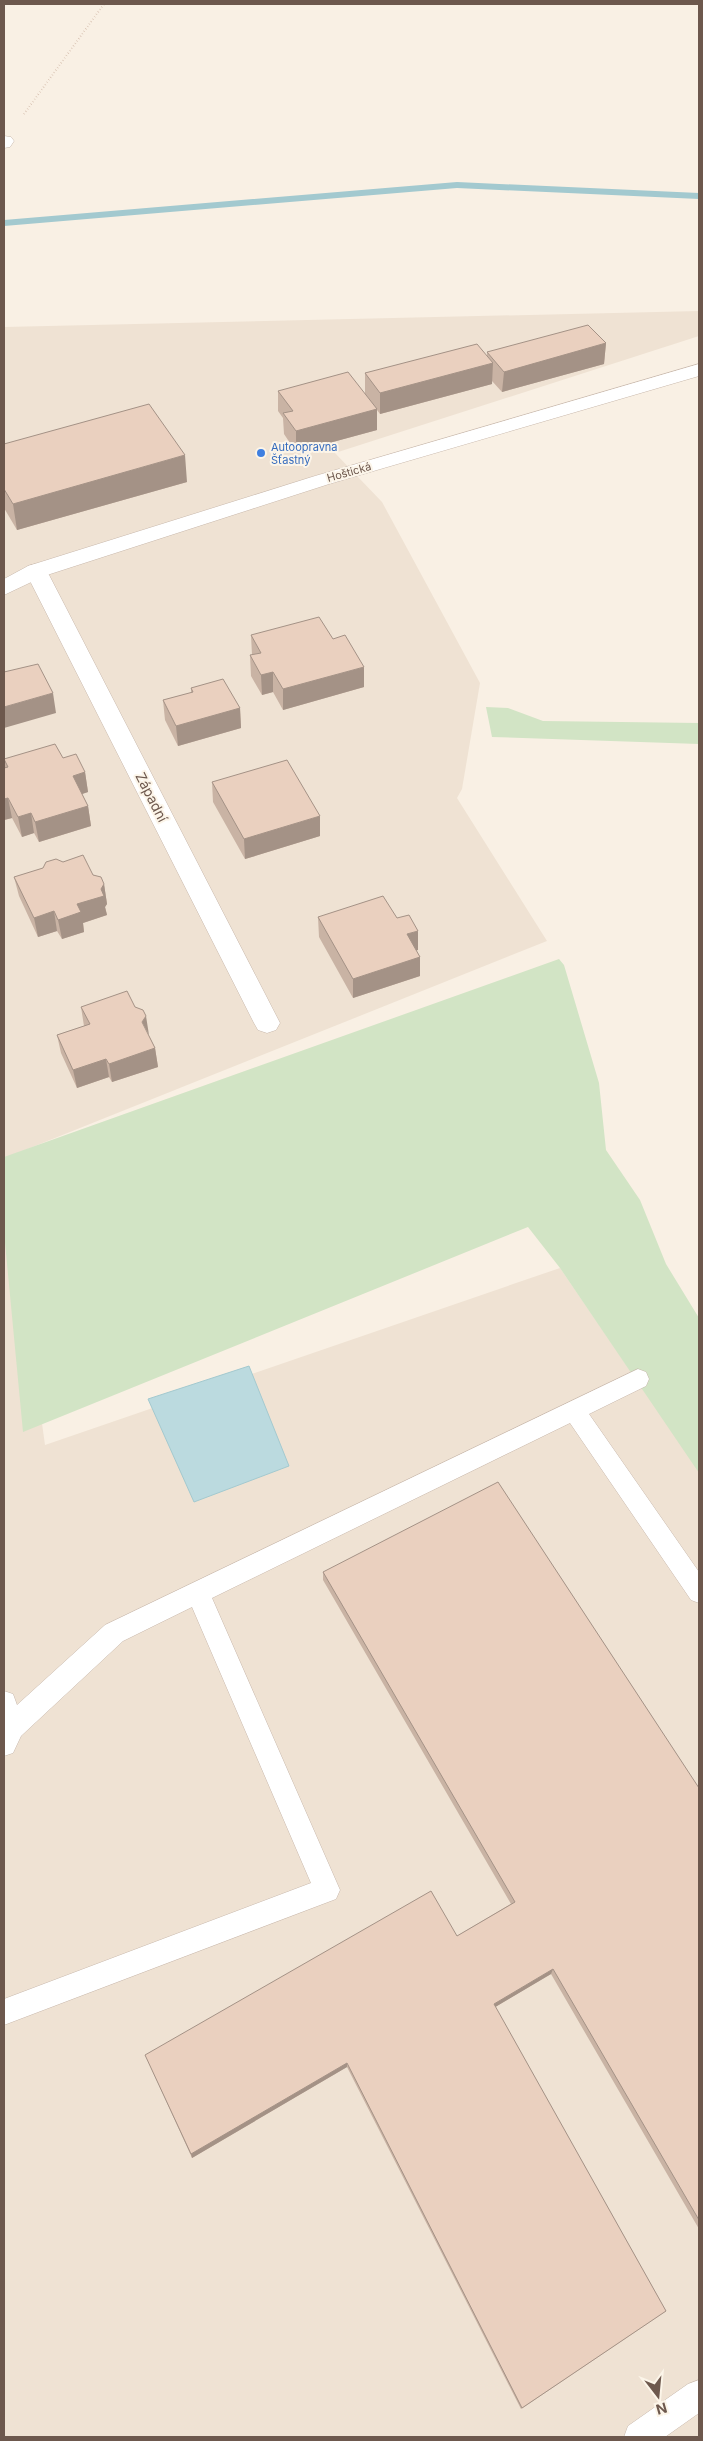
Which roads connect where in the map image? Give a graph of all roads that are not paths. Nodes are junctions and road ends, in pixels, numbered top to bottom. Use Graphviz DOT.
graph roads {
  1 [pos="699,370"];
  2 [pos="36,571"];
  3 [pos="4,588"];
  4 [pos="267,1023"];
  5 [pos="638,1379"];
  6 [pos="575,1412"];
  7 [pos="198,1592"];
  8 [pos="699,1592"];
  9 [pos="4,1703"];
  10 [pos="8,1736"];
  11 [pos="4,2012"];
  12 [pos="699,2395"];
  13 [pos="639,2437"];
  1 -- 2 [label="street, Hoštická"];
  2 -- 3 [label="street, Hoštická"];
  2 -- 4 [label="street, Západní"];
  5 -- 6 [label="lane"];
  6 -- 7 [label="lane"];
  6 -- 8 [label="lane"];
  7 -- 10 [label="lane"];
  7 -- 11 [label="lane"];
  9 -- 10 [label="lane"];
  12 -- 13 [label="lane"];
}
